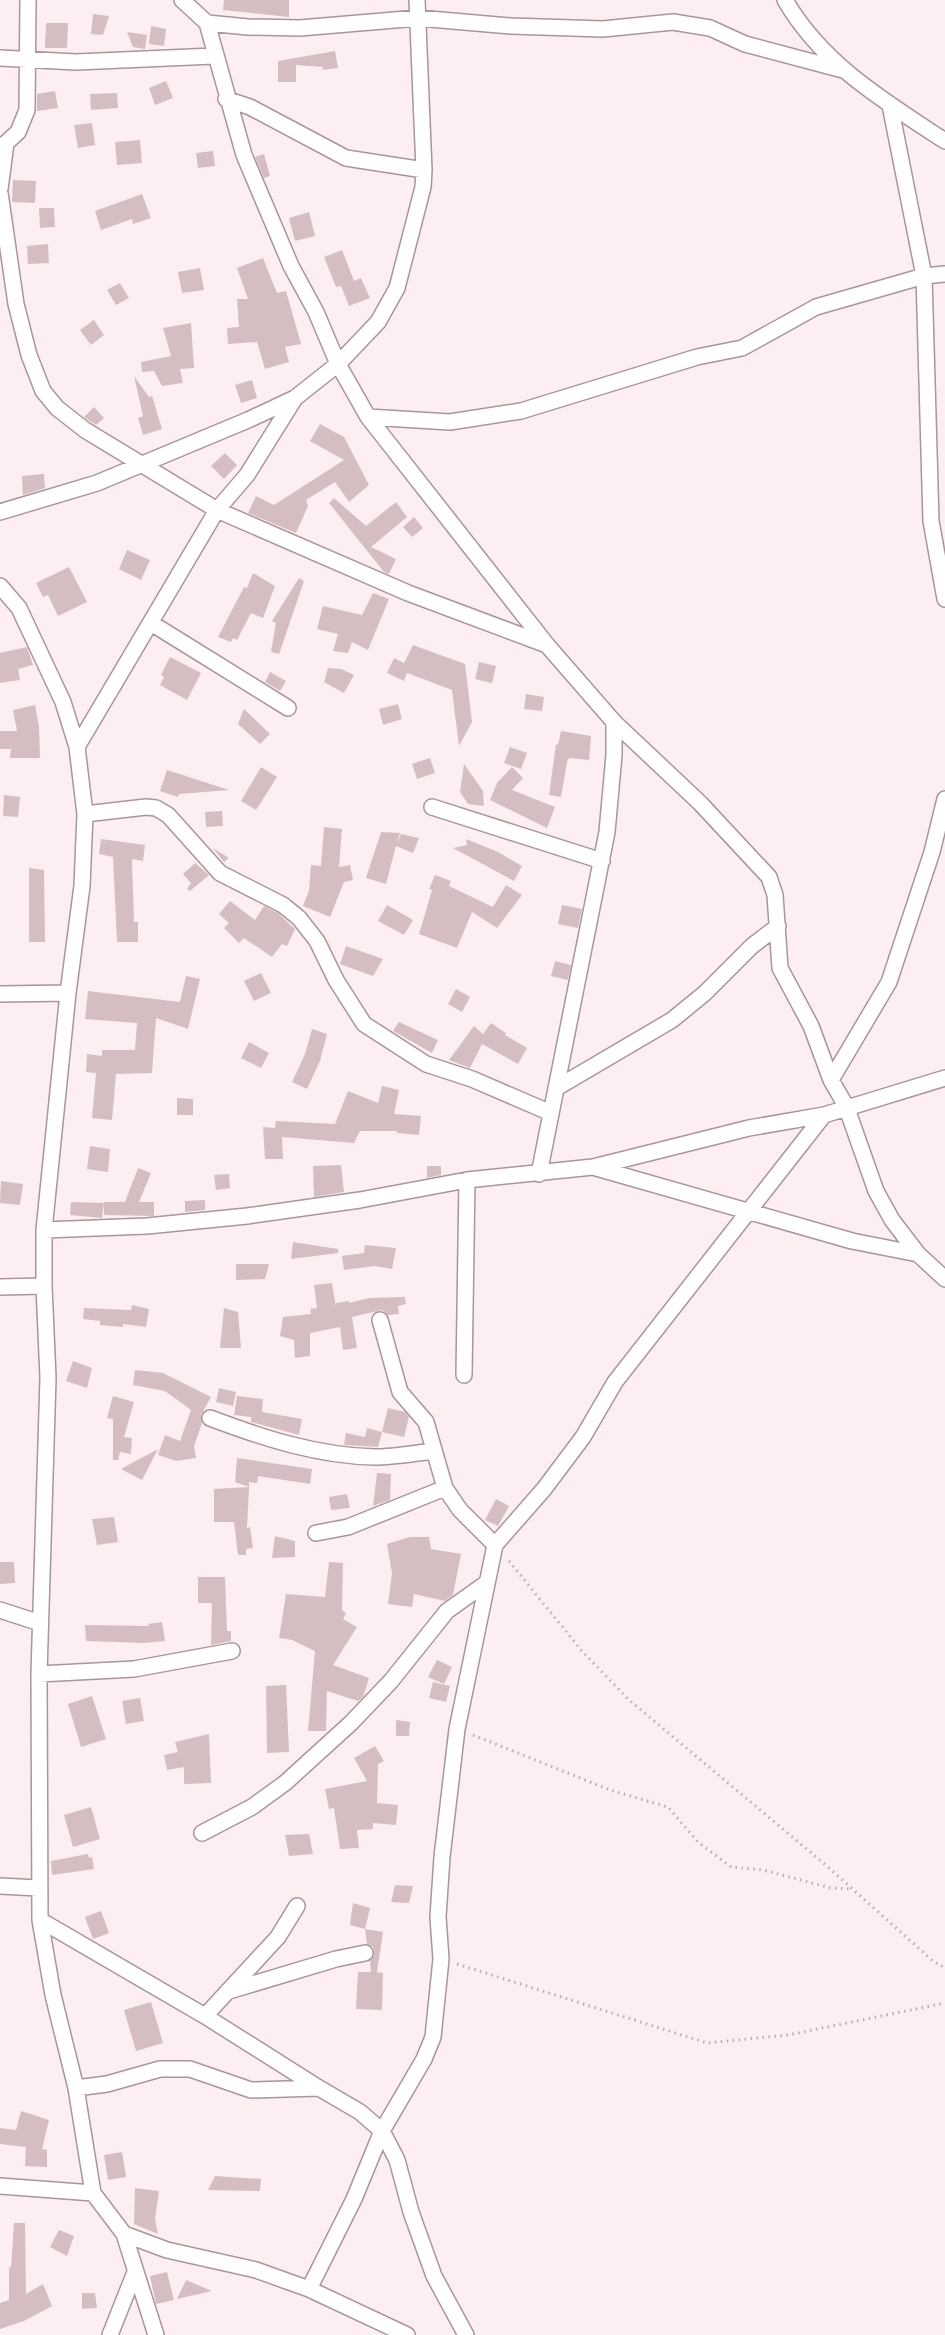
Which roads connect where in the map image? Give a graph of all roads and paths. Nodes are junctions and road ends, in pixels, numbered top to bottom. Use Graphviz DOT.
graph roads {
  1 [pos="28,0"];
  2 [pos="182,0"];
  3 [pos="417,0"];
  4 [pos="785,0"];
  5 [pos="418,18"];
  6 [pos="207,23"];
  7 [pos="214,56"];
  8 [pos="0,58"];
  9 [pos="27,59"];
  10 [pos="843,70"];
  11 [pos="226,99"];
  12 [pos="890,105"];
  13 [pos="945,141"];
  14 [pos="424,170"];
  15 [pos="0,191"];
  16 [pos="945,273"];
  17 [pos="924,276"];
  18 [pos="338,364"];
  19 [pos="295,398"];
  20 [pos="368,417"];
  21 [pos="142,465"];
  22 [pos="217,510"];
  23 [pos="0,512"];
  24 [pos="0,586"];
  25 [pos="945,599"];
  26 [pos="151,623"];
  27 [pos="547,645"];
  28 [pos="288,708"];
  29 [pos="614,722"];
  30 [pos="77,747"];
  31 [pos="945,799"];
  32 [pos="432,807"];
  33 [pos="85,814"];
  34 [pos="602,861"];
  35 [pos="778,926"];
  36 [pos="68,993"];
  37 [pos="0,994"];
  38 [pos="945,1078"];
  39 [pos="831,1080"];
  40 [pos="558,1087"];
  41 [pos="846,1106"];
  42 [pos="551,1113"];
  43 [pos="824,1115"];
  44 [pos="593,1167"];
  45 [pos="539,1174"];
  46 [pos="467,1180"];
  47 [pos="751,1211"];
  48 [pos="44,1230"];
  49 [pos="918,1254"];
  50 [pos="945,1279"];
  51 [pos="44,1286"];
  52 [pos="0,1287"];
  53 [pos="380,1320"];
  54 [pos="464,1375"];
  55 [pos="210,1418"];
  56 [pos="434,1451"];
  57 [pos="445,1488"];
  58 [pos="316,1533"];
  59 [pos="495,1545"];
  60 [pos="485,1584"];
  61 [pos="0,1610"];
  62 [pos="40,1623"];
  63 [pos="232,1652"];
  64 [pos="39,1674"];
  65 [pos="457,1729"];
  66 [pos="202,1833"];
  67 [pos="0,1886"];
  68 [pos="38,1888"];
  69 [pos="852,1889"];
  70 [pos="297,1906"];
  71 [pos="40,1920"];
  72 [pos="365,1953"];
  73 [pos="441,1959"];
  74 [pos="945,1968"];
  75 [pos="228,1991"];
  76 [pos="945,2003"];
  77 [pos="205,2016"];
  78 [pos="76,2088"];
  79 [pos="319,2088"];
  80 [pos="382,2131"];
  81 [pos="0,2186"];
  82 [pos="93,2193"];
  83 [pos="124,2234"];
  84 [pos="135,2272"];
  85 [pos="309,2289"];
  86 [pos="110,2335"];
  87 [pos="156,2335"];
  88 [pos="407,2335"];
  89 [pos="466,2335"];
  1 -- 9 [label="street"];
  2 -- 6 [label="street"];
  3 -- 5 [label="street"];
  4 -- 10 [label="street"];
  5 -- 6 [label="street"];
  5 -- 10 [label="street"];
  5 -- 14 [label="street"];
  6 -- 7 [label="street"];
  7 -- 9 [label="street"];
  7 -- 11 [label="street"];
  8 -- 9 [label="street"];
  9 -- 15 [label="street"];
  10 -- 12 [label="street"];
  11 -- 14 [label="street"];
  11 -- 18 [label="street"];
  12 -- 13 [label="street"];
  12 -- 17 [label="street"];
  14 -- 18 [label="street"];
  15 -- 21 [label="street"];
  16 -- 17 [label="street"];
  17 -- 20 [label="street"];
  17 -- 25 [label="street"];
  18 -- 19 [label="street"];
  18 -- 20 [label="street"];
  19 -- 21 [label="street"];
  19 -- 22 [label="street"];
  20 -- 27 [label="street"];
  21 -- 22 [label="street"];
  21 -- 23 [label="street"];
  22 -- 26 [label="street"];
  22 -- 27 [label="street"];
  24 -- 30 [label="street"];
  26 -- 28 [label="street"];
  26 -- 30 [label="street"];
  27 -- 29 [label="street"];
  29 -- 34 [label="street"];
  29 -- 35 [label="street"];
  30 -- 33 [label="street"];
  31 -- 39 [label="street"];
  32 -- 34 [label="street"];
  33 -- 36 [label="street"];
  33 -- 42 [label="street"];
  34 -- 40 [label="street"];
  35 -- 39 [label="street"];
  35 -- 40 [label="street"];
  36 -- 37 [label="street"];
  36 -- 48 [label="street"];
  38 -- 41 [label="street"];
  39 -- 41 [label="street"];
  40 -- 42 [label="street"];
  41 -- 43 [label="street"];
  41 -- 49 [label="street"];
  42 -- 45 [label="street"];
  43 -- 44 [label="street"];
  43 -- 47 [label="street"];
  44 -- 45 [label="street"];
  44 -- 47 [label="street"];
  45 -- 46 [label="street"];
  46 -- 48 [label="street"];
  46 -- 54 [label="street"];
  47 -- 49 [label="street"];
  47 -- 59 [label="street"];
  48 -- 51 [label="street"];
  49 -- 50 [label="street"];
  51 -- 52 [label="street"];
  51 -- 62 [label="street"];
  53 -- 56 [label="street"];
  55 -- 56 [label="street"];
  56 -- 57 [label="street"];
  57 -- 58 [label="street"];
  57 -- 59 [label="street"];
  59 -- 60 [label="street"];
  59 -- 69 [label="path"];
  60 -- 65 [label="street"];
  60 -- 66 [label="street"];
  61 -- 62 [label="street"];
  62 -- 64 [label="street"];
  63 -- 64 [label="street"];
  64 -- 68 [label="street"];
  65 -- 69 [label="path"];
  65 -- 73 [label="street"];
  67 -- 68 [label="street"];
  68 -- 71 [label="street"];
  69 -- 74 [label="path"];
  70 -- 75 [label="street"];
  71 -- 77 [label="street"];
  71 -- 78 [label="street"];
  72 -- 75 [label="street"];
  73 -- 76 [label="path"];
  73 -- 80 [label="street"];
  75 -- 77 [label="street"];
  77 -- 79 [label="street"];
  78 -- 79 [label="street"];
  78 -- 82 [label="street"];
  79 -- 80 [label="street"];
  80 -- 85 [label="street"];
  80 -- 89 [label="street"];
  81 -- 82 [label="street"];
  82 -- 83 [label="street"];
  83 -- 84 [label="street"];
  83 -- 85 [label="street"];
  84 -- 86 [label="street"];
  84 -- 87 [label="street"];
  85 -- 88 [label="street"];
}
